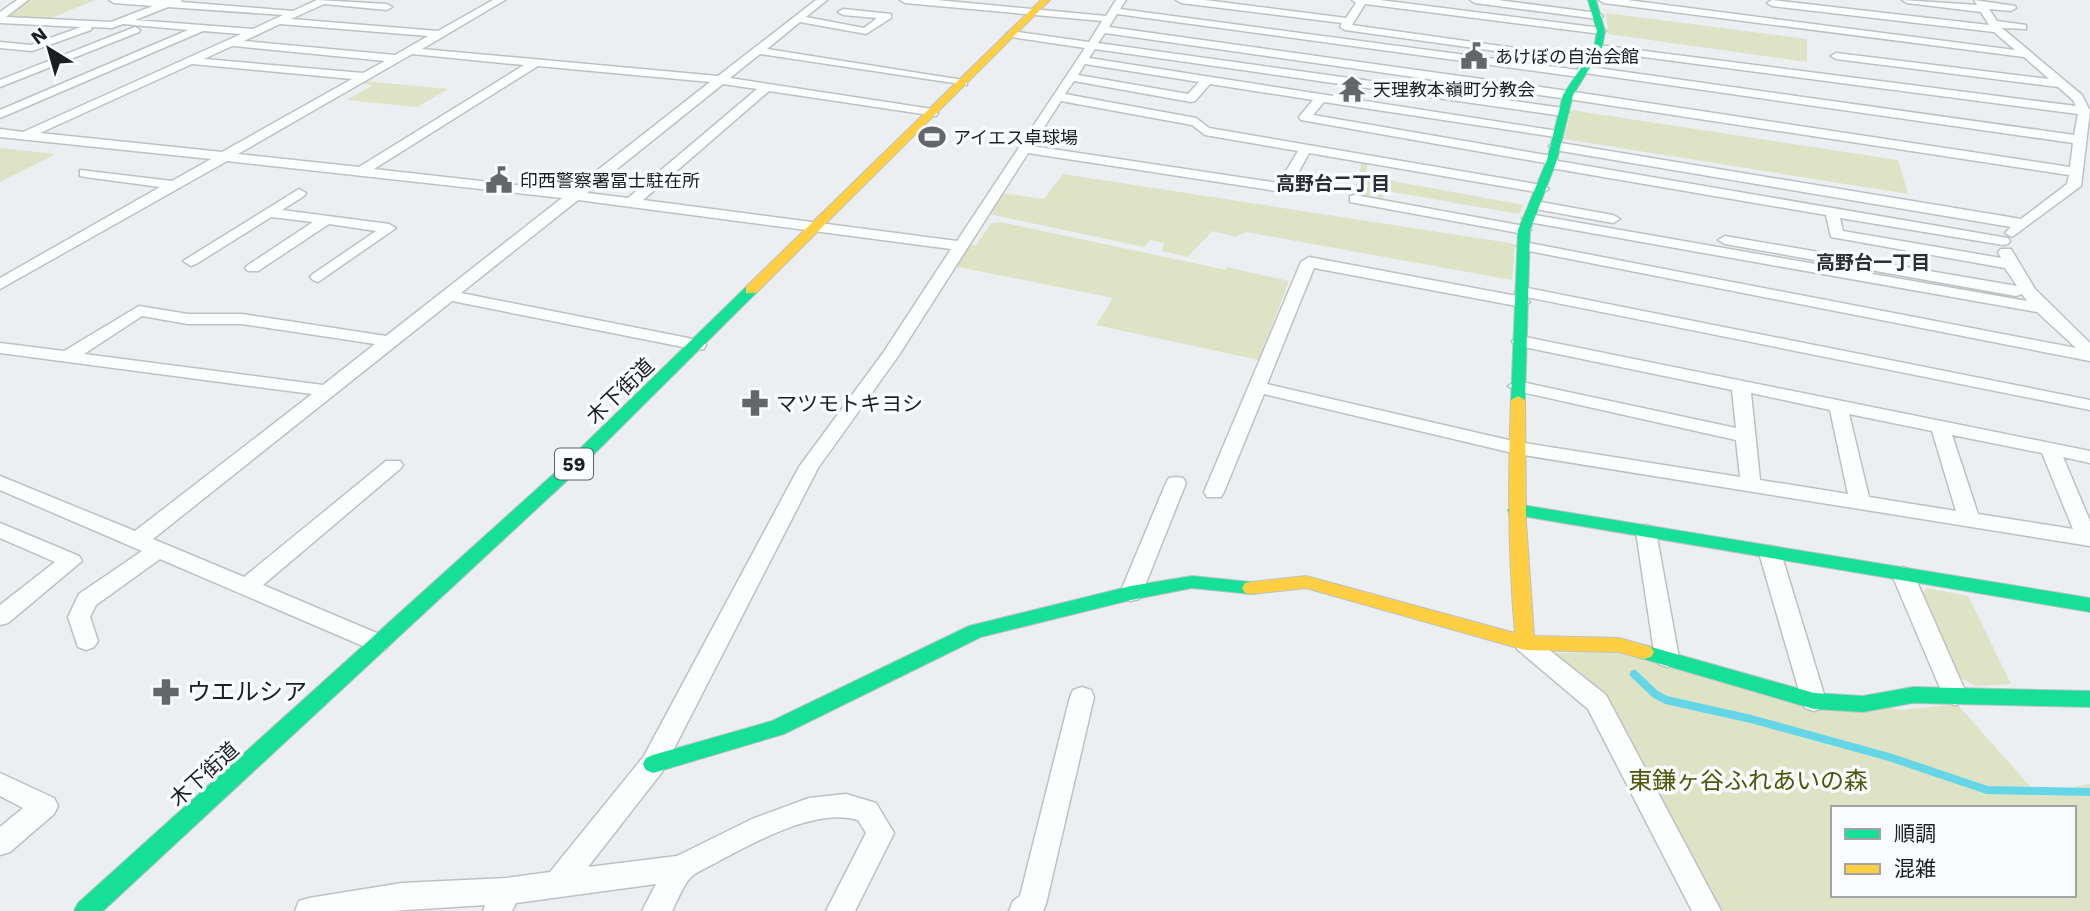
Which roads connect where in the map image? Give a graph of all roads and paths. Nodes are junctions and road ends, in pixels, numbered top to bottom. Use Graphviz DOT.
graph roads {
  1 [pos="23,0"];
  2 [pos="114,0"];
  3 [pos="500,0"];
  4 [pos="822,0"];
  5 [pos="905,0"];
  6 [pos="1181,0"];
  7 [pos="1473,0"];
  8 [pos="1592,0"];
  9 [pos="1604,0"];
  10 [pos="1907,0"];
  11 [pos="323,1"];
  12 [pos="172,2"];
  13 [pos="1360,2"];
  14 [pos="1772,3"];
  15 [pos="1790,3"];
  16 [pos="1981,5"];
  17 [pos="1040,6"];
  18 [pos="387,7"];
  19 [pos="2011,8"];
  20 [pos="844,12"];
  21 [pos="295,13"];
  22 [pos="1465,14"];
  23 [pos="0,18"];
  24 [pos="798,19"];
  25 [pos="278,21"];
  26 [pos="1349,21"];
  27 [pos="121,22"];
  28 [pos="149,24"];
  29 [pos="95,25"];
  30 [pos="1103,27"];
  31 [pos="1996,27"];
  32 [pos="2022,27"];
  33 [pos="202,28"];
  34 [pos="1247,29"];
  35 [pos="256,32"];
  36 [pos="437,34"];
  37 [pos="1012,34"];
  38 [pos="1897,37"];
  39 [pos="1422,38"];
  40 [pos="232,43"];
  41 [pos="0,45"];
  42 [pos="1961,46"];
  43 [pos="1230,47"];
  44 [pos="1593,48"];
  45 [pos="1900,49"];
  46 [pos="411,51"];
  47 [pos="759,51"];
  48 [pos="1332,51"];
  49 [pos="1414,52"];
  50 [pos="2024,54"];
  51 [pos="1836,56"];
  52 [pos="1966,58"];
  53 [pos="399,59"];
  54 [pos="192,61"];
  55 [pos="537,62"];
  56 [pos="1217,62"];
  57 [pos="1808,70"];
  58 [pos="1316,76"];
  59 [pos="1432,76"];
  60 [pos="367,77"];
  61 [pos="1071,77"];
  62 [pos="721,80"];
  63 [pos="1207,80"];
  64 [pos="962,83"];
  65 [pos="0,84"];
  66 [pos="2063,84"];
  67 [pos="768,87"];
  68 [pos="1423,92"];
  69 [pos="1568,95"];
  70 [pos="1060,97"];
  71 [pos="1321,97"];
  72 [pos="1813,102"];
  73 [pos="2084,111"];
  74 [pos="1563,112"];
  75 [pos="932,113"];
  76 [pos="0,114"];
  77 [pos="0,133"];
  78 [pos="25,135"];
  79 [pos="2085,136"];
  80 [pos="1024,149"];
  81 [pos="1306,149"];
  82 [pos="1554,151"];
  83 [pos="2085,156"];
  84 [pos="223,157"];
  85 [pos="363,170"];
  86 [pos="2077,172"];
  87 [pos="85,173"];
  88 [pos="174,185"];
  89 [pos="1542,189"];
  90 [pos="299,193"];
  91 [pos="573,197"];
  92 [pos="1355,199"];
  93 [pos="629,204"];
  94 [pos="1832,211"];
  95 [pos="269,212"];
  96 [pos="327,219"];
  97 [pos="2022,224"];
  98 [pos="1528,225"];
  99 [pos="818,226"];
  100 [pos="2003,241"];
  101 [pos="1703,243"];
  102 [pos="961,246"];
  103 [pos="191,261"];
  104 [pos="2009,264"];
  105 [pos="253,268"];
  106 [pos="318,277"];
  107 [pos="1703,281"];
  108 [pos="1883,282"];
  109 [pos="0,284"];
  110 [pos="2031,293"];
  111 [pos="447,295"];
  112 [pos="1523,297"];
  113 [pos="2043,308"];
  114 [pos="1891,318"];
  115 [pos="389,341"];
  116 [pos="1520,341"];
  117 [pos="698,345"];
  118 [pos="0,348"];
  119 [pos="2089,350"];
  120 [pos="67,357"];
  121 [pos="1741,386"];
  122 [pos="1257,387"];
  123 [pos="1517,387"];
  124 [pos="324,390"];
  125 [pos="2090,405"];
  126 [pos="1838,406"];
  127 [pos="1940,426"];
  128 [pos="1746,436"];
  129 [pos="1517,448"];
  130 [pos="2049,448"];
  131 [pos="2090,457"];
  132 [pos="393,465"];
  133 [pos="0,482"];
  134 [pos="1176,483"];
  135 [pos="1750,484"];
  136 [pos="1214,492"];
  137 [pos="1860,502"];
  138 [pos="1516,510"];
  139 [pos="1969,519"];
  140 [pos="0,530"];
  141 [pos="1646,532"];
  142 [pos="2089,538"];
  143 [pos="137,541"];
  144 [pos="158,550"];
  145 [pos="1770,553"];
  146 [pos="1903,575"];
  147 [pos="247,587"];
  148 [pos="1131,593"];
  149 [pos="2090,605"];
  150 [pos="0,617"];
  151 [pos="86,640"];
  152 [pos="378,643"];
  153 [pos="1525,643"];
  154 [pos="1667,658"];
  155 [pos="1955,695"];
  156 [pos="1082,697"];
  157 [pos="2090,699"];
  158 [pos="1814,701"];
  159 [pos="653,764"];
  160 [pos="0,784"];
  161 [pos="0,843"];
  162 [pos="681,868"];
  163 [pos="556,885"];
  164 [pos="502,901"];
  165 [pos="86,911"];
  166 [pos="309,911"];
  167 [pos="656,911"];
  168 [pos="840,911"];
  169 [pos="1023,911"];
  170 [pos="1707,911"];
  1 -- 23 [label="street"];
  2 -- 12 [label="street"];
  3 -- 36 [label="street"];
  4 -- 24 [label="street"];
  5 -- 17 [label="street"];
  6 -- 26 [label="street"];
  7 -- 22 [label="street"];
  7 -- 44 [label="street"];
  8 -- 44 [label="street"];
  9 -- 38 [label="street"];
  10 -- 16 [label="street"];
  11 -- 18 [label="street"];
  11 -- 21 [label="street"];
  12 -- 21 [label="street"];
  12 -- 27 [label="street"];
  13 -- 22 [label="street"];
  13 -- 26 [label="street"];
  13 -- 44 [label="street"];
  14 -- 15 [label="street"];
  15 -- 31 [label="street"];
  16 -- 19 [label="street"];
  16 -- 31 [label="street"];
  17 -- 30 [label="street"];
  17 -- 37 [label="street, 木下街道 / 59"];
  20 -- 24 [label="street"];
  21 -- 25 [label="street"];
  22 -- 44 [label="street"];
  23 -- 29 [label="street"];
  24 -- 47 [label="street"];
  25 -- 35 [label="street"];
  25 -- 36 [label="street"];
  26 -- 39 [label="street"];
  27 -- 28 [label="street"];
  27 -- 29 [label="street"];
  28 -- 33 [label="street"];
  28 -- 65 [label="street"];
  29 -- 41 [label="street"];
  30 -- 34 [label="street"];
  30 -- 37 [label="street"];
  30 -- 43 [label="street"];
  30 -- 56 [label="street"];
  30 -- 61 [label="street"];
  30 -- 63 [label="street"];
  31 -- 32 [label="street"];
  31 -- 50 [label="street"];
  33 -- 35 [label="street"];
  33 -- 76 [label="street"];
  34 -- 43 [label="street"];
  34 -- 48 [label="street"];
  35 -- 40 [label="street"];
  36 -- 46 [label="street"];
  37 -- 64 [label="street, 木下街道 / 59"];
  38 -- 42 [label="street"];
  38 -- 45 [label="street"];
  39 -- 44 [label="street"];
  39 -- 49 [label="street"];
  40 -- 53 [label="street"];
  40 -- 54 [label="street"];
  42 -- 50 [label="street"];
  42 -- 52 [label="street"];
  43 -- 48 [label="street"];
  43 -- 56 [label="street"];
  44 -- 49 [label="street"];
  44 -- 57 [label="street"];
  44 -- 69 [label="street"];
  44 -- 72 [label="street"];
  46 -- 53 [label="street"];
  46 -- 55 [label="street"];
  47 -- 62 [label="street"];
  47 -- 64 [label="street"];
  48 -- 49 [label="street"];
  48 -- 58 [label="street"];
  48 -- 59 [label="street"];
  50 -- 66 [label="street"];
  51 -- 66 [label="street"];
  53 -- 60 [label="street"];
  54 -- 60 [label="street"];
  54 -- 78 [label="street"];
  55 -- 62 [label="street"];
  55 -- 85 [label="street"];
  56 -- 58 [label="street"];
  57 -- 72 [label="street"];
  57 -- 73 [label="street"];
  58 -- 68 [label="street"];
  59 -- 68 [label="street"];
  59 -- 69 [label="street"];
  60 -- 84 [label="street"];
  61 -- 63 [label="street"];
  61 -- 70 [label="street"];
  62 -- 67 [label="street"];
  62 -- 91 [label="street"];
  63 -- 71 [label="street"];
  64 -- 75 [label="street, 木下街道 / 59"];
  66 -- 73 [label="street"];
  67 -- 75 [label="street"];
  67 -- 93 [label="street"];
  68 -- 74 [label="street"];
  69 -- 74 [label="street"];
  69 -- 86 [label="street"];
  70 -- 80 [label="street"];
  70 -- 81 [label="street"];
  71 -- 82 [label="street"];
  71 -- 82 [label="street"];
  72 -- 79 [label="street"];
  73 -- 79 [label="street"];
  74 -- 82 [label="street"];
  75 -- 99 [label="street, 木下街道 / 59"];
  77 -- 78 [label="street"];
  78 -- 84 [label="street"];
  79 -- 83 [label="street"];
  80 -- 81 [label="street"];
  80 -- 102 [label="street"];
  81 -- 89 [label="street"];
  82 -- 89 [label="street"];
  82 -- 94 [label="street"];
  82 -- 97 [label="street"];
  83 -- 86 [label="street"];
  84 -- 85 [label="street"];
  84 -- 88 [label="street"];
  85 -- 91 [label="street"];
  86 -- 97 [label="street"];
  87 -- 88 [label="street"];
  88 -- 109 [label="street"];
  89 -- 98 [label="street"];
  90 -- 95 [label="street"];
  91 -- 93 [label="street"];
  91 -- 111 [label="street"];
  92 -- 98 [label="street"];
  93 -- 99 [label="street"];
  94 -- 100 [label="street"];
  94 -- 104 [label="street"];
  95 -- 96 [label="street"];
  95 -- 103 [label="street"];
  96 -- 105 [label="street"];
  96 -- 106 [label="street"];
  97 -- 100 [label="street"];
  98 -- 101 [label="street"];
  98 -- 107 [label="street"];
  98 -- 112 [label="street"];
  99 -- 102 [label="street"];
  99 -- 117 [label="street, 木下街道 / 59"];
  100 -- 104 [label="street"];
  101 -- 107 [label="street"];
  101 -- 108 [label="street"];
  101 -- 110 [label="street"];
  102 -- 159 [label="street"];
  104 -- 110 [label="street"];
  107 -- 114 [label="street"];
  108 -- 113 [label="street"];
  108 -- 114 [label="street"];
  110 -- 113 [label="street"];
  111 -- 115 [label="street"];
  111 -- 117 [label="street"];
  112 -- 116 [label="street"];
  112 -- 122 [label="street"];
  112 -- 125 [label="street"];
  113 -- 119 [label="street"];
  114 -- 119 [label="street"];
  115 -- 120 [label="street"];
  115 -- 124 [label="street"];
  116 -- 121 [label="street"];
  116 -- 123 [label="street"];
  117 -- 152 [label="street, 木下街道 / 59"];
  118 -- 120 [label="street"];
  120 -- 124 [label="street"];
  121 -- 126 [label="street"];
  121 -- 128 [label="street"];
  122 -- 129 [label="street"];
  122 -- 136 [label="street"];
  123 -- 128 [label="street"];
  123 -- 129 [label="street"];
  124 -- 143 [label="street"];
  126 -- 127 [label="street"];
  126 -- 137 [label="street"];
  127 -- 130 [label="street"];
  127 -- 139 [label="street"];
  128 -- 135 [label="street"];
  129 -- 135 [label="street"];
  129 -- 138 [label="street"];
  130 -- 131 [label="street"];
  130 -- 142 [label="street"];
  132 -- 147 [label="street"];
  133 -- 143 [label="street"];
  134 -- 148 [label="street"];
  135 -- 137 [label="street"];
  137 -- 139 [label="street"];
  138 -- 141 [label="street"];
  138 -- 153 [label="street"];
  139 -- 142 [label="street"];
  140 -- 150 [label="street"];
  141 -- 145 [label="street"];
  141 -- 154 [label="street"];
  143 -- 144 [label="street"];
  144 -- 147 [label="street"];
  144 -- 151 [label="street"];
  145 -- 146 [label="street"];
  145 -- 158 [label="street"];
  146 -- 149 [label="street"];
  146 -- 155 [label="street"];
  147 -- 152 [label="street"];
  148 -- 153 [label="street"];
  148 -- 159 [label="street"];
  152 -- 165 [label="street, 木下街道 / 59"];
  153 -- 154 [label="street"];
  153 -- 170 [label="street"];
  154 -- 158 [label="street"];
  155 -- 157 [label="street"];
  155 -- 158 [label="street"];
  156 -- 169 [label="street"];
  159 -- 163 [label="street"];
  160 -- 161 [label="street"];
  162 -- 163 [label="street"];
  162 -- 167 [label="street"];
  162 -- 168 [label="street"];
  163 -- 164 [label="street"];
  164 -- 166 [label="street"];
}
